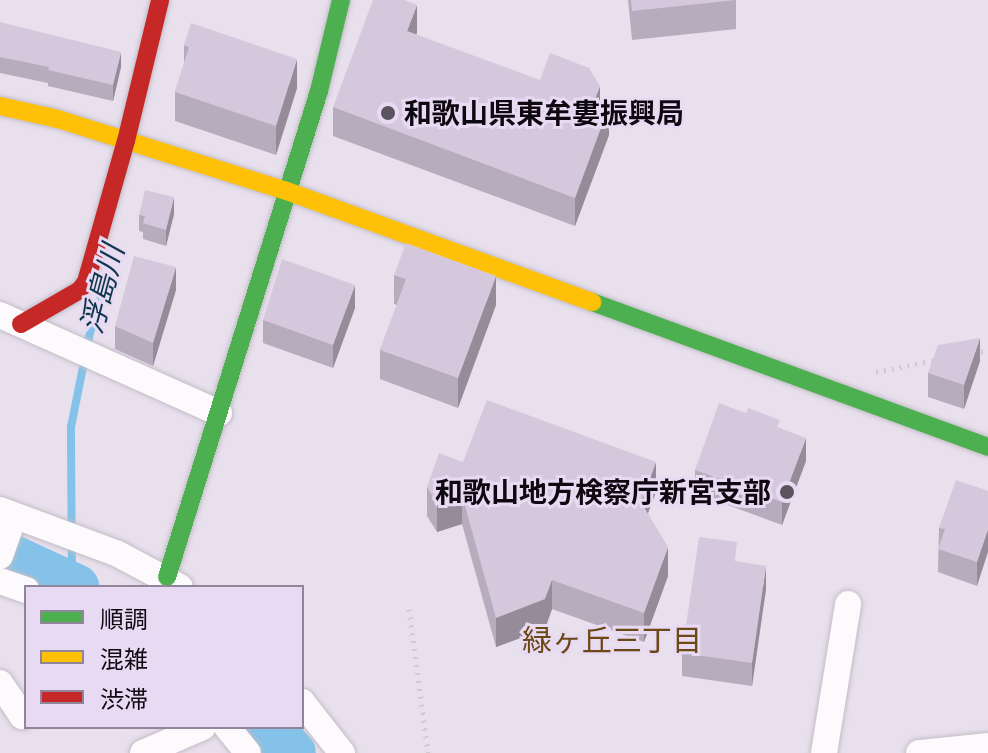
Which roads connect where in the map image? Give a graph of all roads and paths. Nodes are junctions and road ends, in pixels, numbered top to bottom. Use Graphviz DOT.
graph roads {
  1 [pos="160,0"];
  2 [pos="341,0"];
  3 [pos="0,106"];
  4 [pos="126,141"];
  5 [pos="287,191"];
  6 [pos="10,320"];
  7 [pos="988,350"];
  8 [pos="960,356"];
  9 [pos="946,358"];
  10 [pos="866,403"];
  11 [pos="219,413"];
  12 [pos="988,447"];
  13 [pos="8,519"];
  14 [pos="0,556"];
  15 [pos="0,581"];
  16 [pos="173,582"];
  17 [pos="24,589"];
  18 [pos="848,604"];
  19 [pos="409,609"];
  20 [pos="0,683"];
  21 [pos="304,705"];
  22 [pos="24,714"];
  23 [pos="198,729"];
  24 [pos="229,729"];
  25 [pos="988,746"];
  26 [pos="143,753"];
  27 [pos="248,753"];
  28 [pos="342,753"];
  29 [pos="428,753"];
  30 [pos="824,753"];
  31 [pos="919,753"];
  1 -- 4 [label="street"];
  2 -- 5 [label="street"];
  3 -- 4 [label="street"];
  4 -- 5 [label="street"];
  4 -- 6 [label="street"];
  5 -- 10 [label="street"];
  5 -- 11 [label="street"];
  6 -- 11 [label="street"];
  7 -- 8 [label="path"];
  9 -- 10 [label="path"];
  10 -- 12 [label="street"];
  11 -- 16 [label="street"];
  13 -- 14 [label="street"];
  13 -- 16 [label="street"];
  15 -- 17 [label="street"];
  18 -- 30 [label="street"];
  19 -- 29 [label="path"];
  20 -- 22 [label="street"];
  21 -- 28 [label="street"];
  23 -- 26 [label="street"];
  24 -- 27 [label="street"];
  25 -- 31 [label="street"];
}
